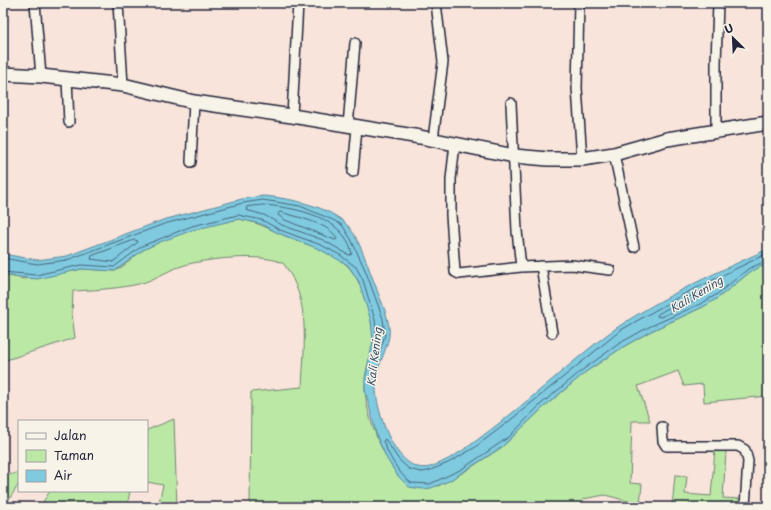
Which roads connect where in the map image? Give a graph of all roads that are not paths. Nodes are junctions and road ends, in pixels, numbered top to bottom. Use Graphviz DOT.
graph roads {
  1 [pos="35,3"];
  2 [pos="118,3"];
  3 [pos="298,3"];
  4 [pos="436,3"];
  5 [pos="579,3"];
  6 [pos="718,3"];
  7 [pos="355,43"];
  8 [pos="3,74"];
  9 [pos="41,76"];
  10 [pos="67,79"];
  11 [pos="122,85"];
  12 [pos="194,102"];
  13 [pos="511,103"];
  14 [pos="292,116"];
  15 [pos="69,122"];
  16 [pos="768,123"];
  17 [pos="352,127"];
  18 [pos="716,130"];
  19 [pos="433,139"];
  20 [pos="455,144"];
  21 [pos="614,154"];
  22 [pos="514,156"];
  23 [pos="582,159"];
  24 [pos="191,162"];
  25 [pos="353,172"];
  26 [pos="634,247"];
  27 [pos="542,266"];
  28 [pos="521,267"];
  29 [pos="610,270"];
  30 [pos="552,333"];
  31 [pos="662,427"];
  32 [pos="745,507"];
  1 -- 9 [label="street"];
  2 -- 11 [label="street"];
  3 -- 14 [label="street"];
  4 -- 19 [label="street"];
  5 -- 23 [label="street"];
  6 -- 18 [label="street"];
  7 -- 17 [label="street"];
  8 -- 9 [label="main road"];
  9 -- 10 [label="main road"];
  10 -- 11 [label="main road"];
  10 -- 15 [label="street"];
  11 -- 12 [label="main road"];
  12 -- 14 [label="main road"];
  12 -- 24 [label="street"];
  13 -- 22 [label="street"];
  14 -- 17 [label="main road"];
  16 -- 18 [label="main road"];
  17 -- 19 [label="main road"];
  17 -- 25 [label="street"];
  18 -- 21 [label="main road"];
  19 -- 20 [label="main road"];
  20 -- 22 [label="main road"];
  20 -- 28 [label="street"];
  21 -- 23 [label="main road"];
  21 -- 26 [label="street"];
  22 -- 23 [label="main road"];
  22 -- 28 [label="street"];
  27 -- 28 [label="street"];
  27 -- 29 [label="street"];
  27 -- 30 [label="street"];
  31 -- 32 [label="street"];
}
